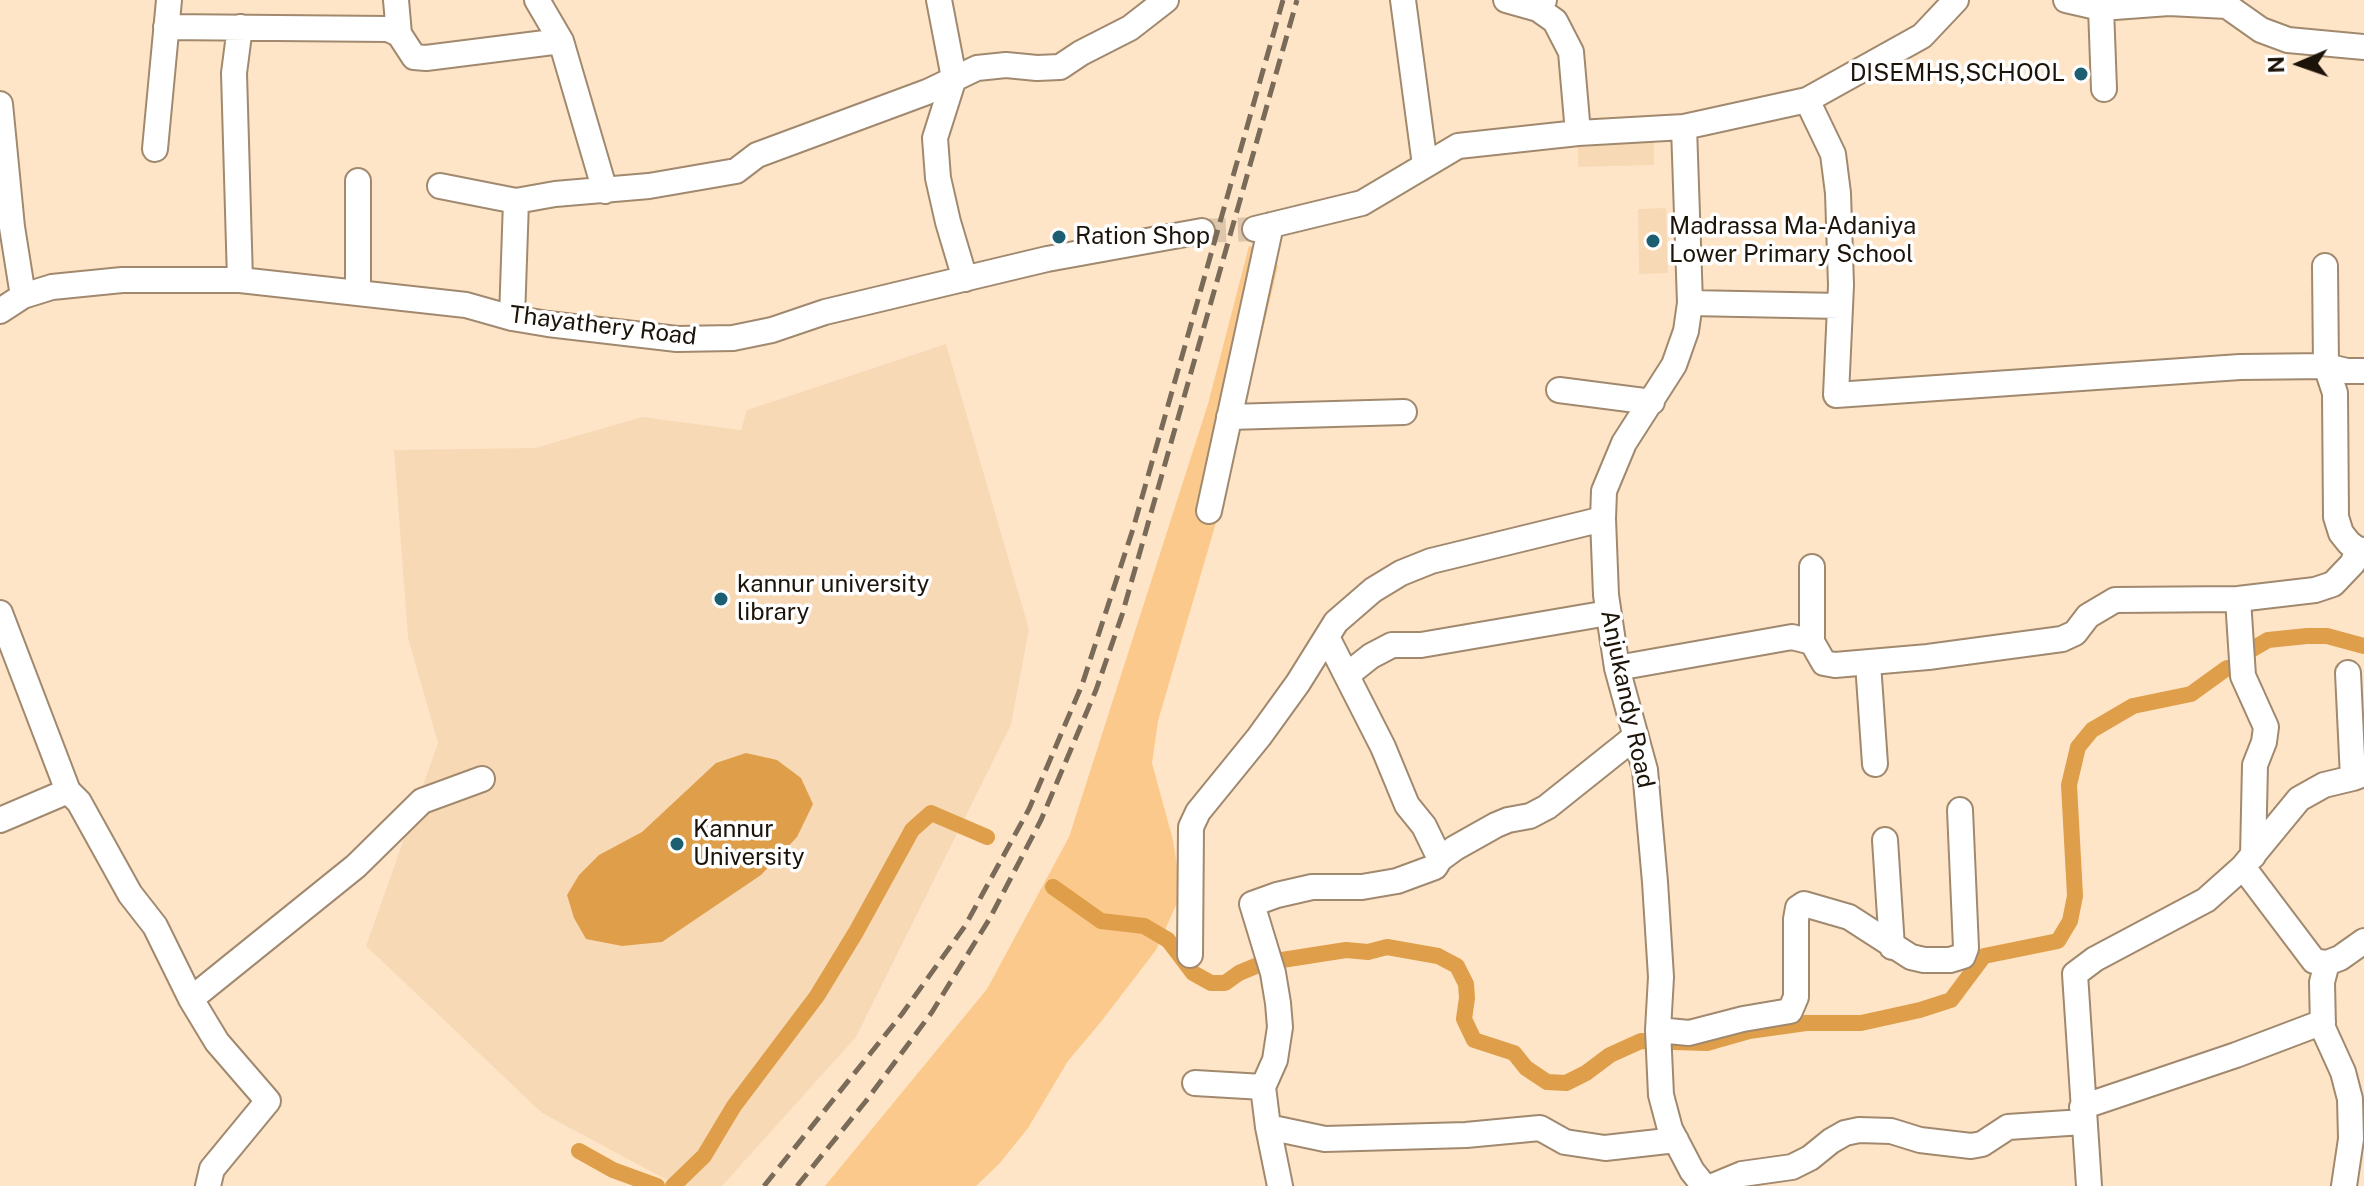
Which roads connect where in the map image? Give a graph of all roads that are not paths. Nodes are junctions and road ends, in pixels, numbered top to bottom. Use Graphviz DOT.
graph roads {
  1 [pos="169,0"];
  2 [pos="396,0"];
  3 [pos="537,0"];
  4 [pos="939,0"];
  5 [pos="1166,0"];
  6 [pos="1403,0"];
  7 [pos="1506,0"];
  8 [pos="1956,0"];
  9 [pos="2066,0"];
  10 [pos="1541,4"];
  11 [pos="2101,8"];
  12 [pos="166,27"];
  13 [pos="240,27"];
  14 [pos="399,34"];
  15 [pos="561,41"];
  16 [pos="2364,47"];
  17 [pos="954,78"];
  18 [pos="2104,89"];
  19 [pos="1807,100"];
  20 [pos="0,104"];
  21 [pos="1684,127"];
  22 [pos="1578,133"];
  23 [pos="155,149"];
  24 [pos="1425,165"];
  25 [pos="358,181"];
  26 [pos="440,186"];
  27 [pos="605,191"];
  28 [pos="516,201"];
  29 [pos="1202,231"];
  30 [pos="2325,266"];
  31 [pos="965,279"];
  32 [pos="240,280"];
  33 [pos="358,293"];
  34 [pos="23,296"];
  35 [pos="1690,303"];
  36 [pos="1840,306"];
  37 [pos="0,311"];
  38 [pos="512,318"];
  39 [pos="2326,366"];
  40 [pos="2364,371"];
  41 [pos="1559,390"];
  42 [pos="1652,402"];
  43 [pos="1404,412"];
  44 [pos="1229,417"];
  45 [pos="1209,511"];
  46 [pos="1603,519"];
  47 [pos="2360,550"];
  48 [pos="1812,567"];
  49 [pos="2238,599"];
  50 [pos="0,613"];
  51 [pos="1608,613"];
  52 [pos="1327,637"];
  53 [pos="1812,642"];
  54 [pos="1868,663"];
  55 [pos="1617,668"];
  56 [pos="2348,673"];
  57 [pos="1347,675"];
  58 [pos="1636,736"];
  59 [pos="1875,764"];
  60 [pos="2359,776"];
  61 [pos="482,779"];
  62 [pos="68,791"];
  63 [pos="1960,810"];
  64 [pos="0,820"];
  65 [pos="1885,840"];
  66 [pos="1440,859"];
  67 [pos="2248,862"];
  68 [pos="2364,941"];
  69 [pos="1892,947"];
  70 [pos="1190,955"];
  71 [pos="2327,963"];
  72 [pos="191,999"];
  73 [pos="2323,1022"];
  74 [pos="1658,1030"];
  75 [pos="1195,1083"];
  76 [pos="1263,1087"];
  77 [pos="2082,1115"];
  78 [pos="1268,1127"];
  79 [pos="1676,1140"];
  80 [pos="208,1186"];
  81 [pos="1280,1186"];
  82 [pos="1704,1186"];
  83 [pos="1713,1186"];
  84 [pos="2089,1186"];
  85 [pos="2344,1186"];
  1 -- 12 [label="street"];
  2 -- 14 [label="street"];
  3 -- 15 [label="street"];
  4 -- 17 [label="street"];
  5 -- 17 [label="street"];
  6 -- 24 [label="street"];
  7 -- 10 [label="street"];
  8 -- 19 [label="street"];
  9 -- 11 [label="street"];
  10 -- 22 [label="street"];
  11 -- 16 [label="street"];
  11 -- 18 [label="street"];
  12 -- 13 [label="street"];
  12 -- 23 [label="street"];
  13 -- 14 [label="street"];
  13 -- 32 [label="street"];
  14 -- 15 [label="street"];
  15 -- 27 [label="street"];
  17 -- 27 [label="street"];
  17 -- 31 [label="street"];
  19 -- 21 [label="street"];
  19 -- 36 [label="street"];
  20 -- 34 [label="street"];
  21 -- 22 [label="street"];
  21 -- 35 [label="street, Anjukandy Road"];
  22 -- 24 [label="street"];
  24 -- 44 [label="street"];
  25 -- 33 [label="street"];
  26 -- 28 [label="street"];
  27 -- 28 [label="street"];
  28 -- 38 [label="street"];
  29 -- 31 [label="street, Thayathery Road"];
  30 -- 39 [label="street"];
  31 -- 38 [label="street, Thayathery Road"];
  32 -- 33 [label="street, Thayathery Road"];
  32 -- 34 [label="street, Thayathery Road"];
  33 -- 38 [label="street, Thayathery Road"];
  34 -- 37 [label="street, Thayathery Road"];
  35 -- 36 [label="street"];
  35 -- 42 [label="street, Anjukandy Road"];
  36 -- 39 [label="street"];
  39 -- 40 [label="street"];
  39 -- 47 [label="street"];
  41 -- 42 [label="street"];
  42 -- 46 [label="street, Anjukandy Road"];
  43 -- 44 [label="street"];
  44 -- 45 [label="street"];
  46 -- 51 [label="street, Anjukandy Road"];
  46 -- 52 [label="street"];
  47 -- 49 [label="street"];
  48 -- 53 [label="street"];
  49 -- 54 [label="street"];
  49 -- 67 [label="street"];
  50 -- 62 [label="street"];
  51 -- 55 [label="street, Anjukandy Road"];
  51 -- 57 [label="street"];
  52 -- 57 [label="street"];
  52 -- 70 [label="street"];
  53 -- 54 [label="street"];
  53 -- 55 [label="street"];
  54 -- 59 [label="street"];
  55 -- 58 [label="street, Anjukandy Road"];
  56 -- 60 [label="street"];
  57 -- 66 [label="street"];
  58 -- 66 [label="street"];
  58 -- 74 [label="street, Anjukandy Road"];
  60 -- 67 [label="street"];
  61 -- 72 [label="street"];
  62 -- 64 [label="street"];
  62 -- 72 [label="street"];
  63 -- 69 [label="street"];
  65 -- 69 [label="street"];
  66 -- 76 [label="street"];
  67 -- 71 [label="street"];
  67 -- 77 [label="street"];
  68 -- 71 [label="street"];
  69 -- 74 [label="street"];
  71 -- 73 [label="street"];
  72 -- 80 [label="street"];
  73 -- 77 [label="street"];
  73 -- 85 [label="street"];
  74 -- 79 [label="street, Anjukandy Road"];
  75 -- 76 [label="street"];
  76 -- 78 [label="street"];
  77 -- 83 [label="street"];
  77 -- 84 [label="street"];
  78 -- 79 [label="street"];
  78 -- 81 [label="street"];
  79 -- 82 [label="street, Anjukandy Road"];
}
